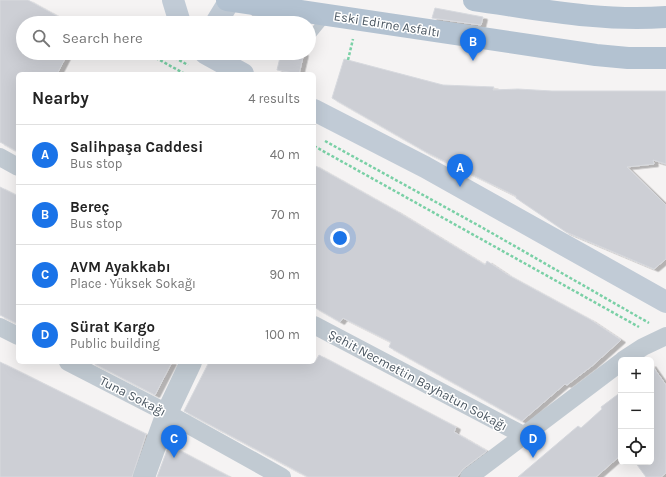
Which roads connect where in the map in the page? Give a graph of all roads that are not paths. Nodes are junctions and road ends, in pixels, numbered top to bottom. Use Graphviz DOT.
graph roads {
  1 [pos="173,0"];
  2 [pos="474,0"];
  3 [pos="234,1"];
  4 [pos="529,4"];
  5 [pos="328,15"];
  6 [pos="178,16"];
  7 [pos="222,16"];
  8 [pos="255,16"];
  9 [pos="666,17"];
  10 [pos="316,30"];
  11 [pos="666,58"];
  12 [pos="210,60"];
  13 [pos="238,72"];
  14 [pos="316,111"];
  15 [pos="0,157"];
  16 [pos="16,166"];
  17 [pos="666,302"];
  18 [pos="316,326"];
  19 [pos="0,327"];
  20 [pos="660,331"];
  21 [pos="16,335"];
  22 [pos="628,357"];
  23 [pos="72,364"];
  24 [pos="190,364"];
  25 [pos="618,364"];
  26 [pos="166,413"];
  27 [pos="522,435"];
  28 [pos="144,477"];
  29 [pos="282,477"];
  30 [pos="469,477"];
  1 -- 6 [label="main road"];
  2 -- 4 [label="main road"];
  3 -- 5 [label="main road, Eski Edirne Asfaltı"];
  3 -- 7 [label="main road"];
  3 -- 8 [label="lane"];
  4 -- 9 [label="main road"];
  5 -- 10 [label="lane"];
  5 -- 11 [label="main road, Eski Edirne Asfaltı"];
  12 -- 13 [label="main road"];
  14 -- 17 [label="main road"];
  15 -- 16 [label="street"];
  18 -- 27 [label="street, Şehit Necmettin Bayhatun Sokağı"];
  19 -- 21 [label="street"];
  20 -- 22 [label="street"];
  23 -- 26 [label="street, Tuna Sokağı"];
  24 -- 26 [label="street"];
  25 -- 27 [label="street"];
  26 -- 28 [label="street"];
  26 -- 29 [label="street, Tuna Sokağı"];
  27 -- 30 [label="street"];
}
